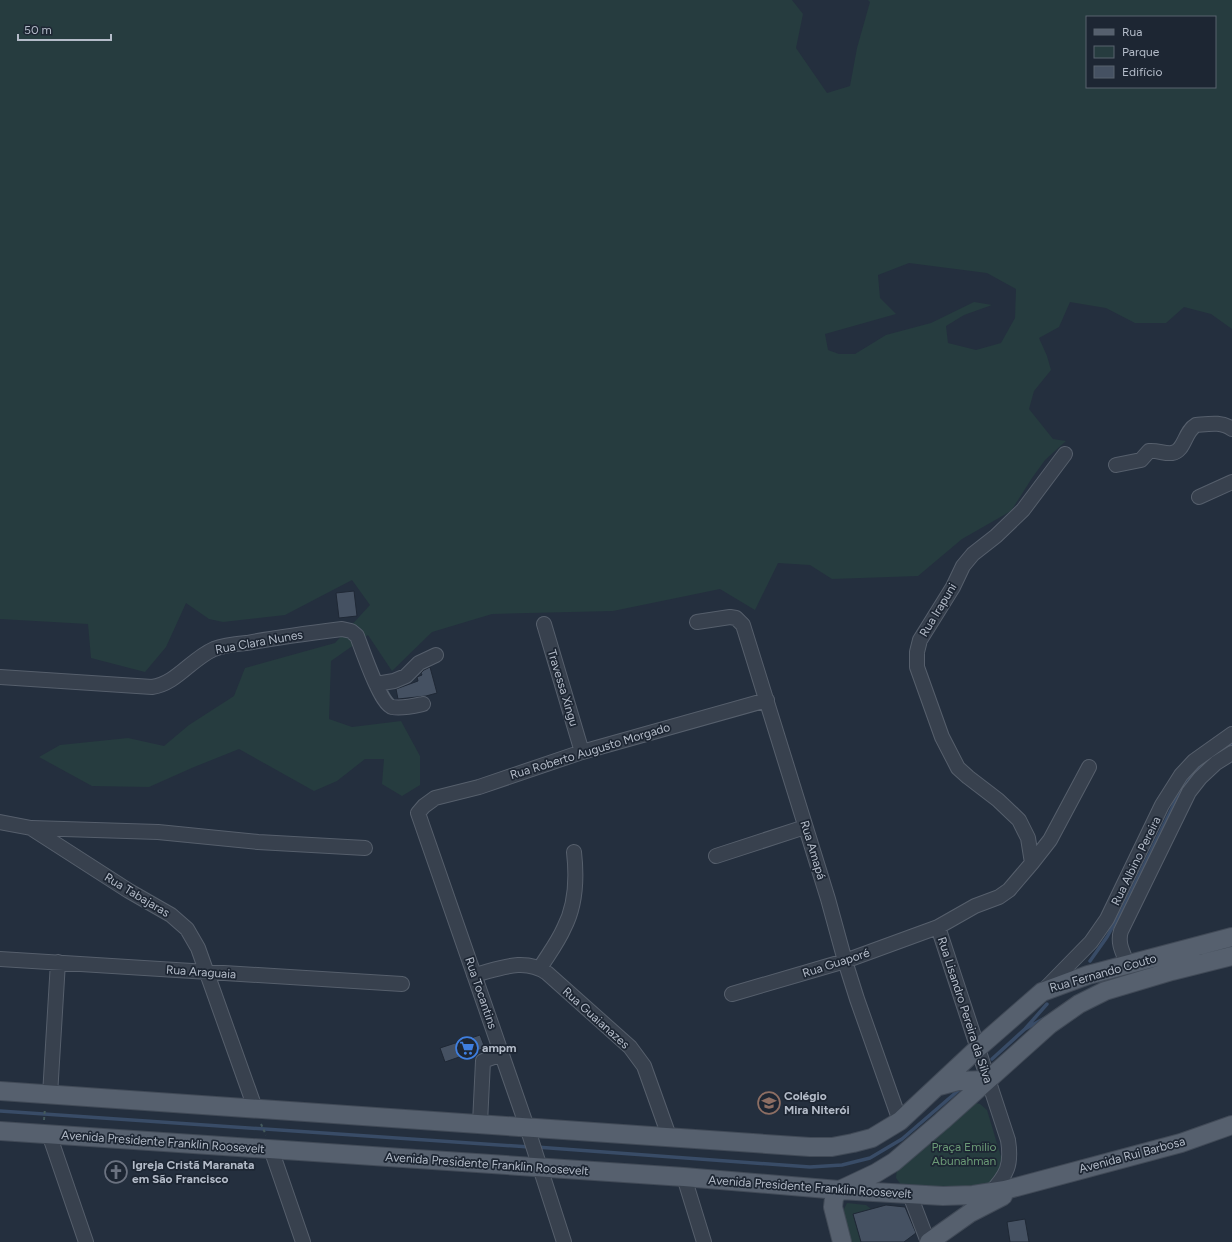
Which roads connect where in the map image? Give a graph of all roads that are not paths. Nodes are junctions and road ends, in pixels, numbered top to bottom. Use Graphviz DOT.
graph roads {
  1 [pos="1232,429"];
  2 [pos="1065,454"];
  3 [pos="1116,465"];
  4 [pos="1232,482"];
  5 [pos="1199,497"];
  6 [pos="697,622"];
  7 [pos="544,624"];
  8 [pos="436,655"];
  9 [pos="0,677"];
  10 [pos="376,684"];
  11 [pos="767,700"];
  12 [pos="423,704"];
  13 [pos="1232,734"];
  14 [pos="582,752"];
  15 [pos="1232,753"];
  16 [pos="1089,767"];
  17 [pos="418,813"];
  18 [pos="0,822"];
  19 [pos="806,827"];
  20 [pos="31,828"];
  21 [pos="365,848"];
  22 [pos="574,852"];
  23 [pos="716,856"];
  24 [pos="1032,863"];
  25 [pos="938,927"];
  26 [pos="1232,937"];
  27 [pos="1232,956"];
  28 [pos="0,959"];
  29 [pos="845,961"];
  30 [pos="58,962"];
  31 [pos="1128,965"];
  32 [pos="540,968"];
  33 [pos="206,972"];
  34 [pos="474,975"];
  35 [pos="402,984"];
  36 [pos="1042,992"];
  37 [pos="732,994"];
  38 [pos="978,1048"];
  39 [pos="502,1054"];
  40 [pos="988,1080"];
  41 [pos="937,1087"];
  42 [pos="0,1091"];
  43 [pos="48,1100"];
  44 [pos="255,1108"];
  45 [pos="900,1121"];
  46 [pos="480,1123"];
  47 [pos="1232,1125"];
  48 [pos="46,1128"];
  49 [pos="0,1131"];
  50 [pos="529,1133"];
  51 [pos="669,1136"];
  52 [pos="269,1143"];
  53 [pos="538,1162"];
  54 [pos="894,1162"];
  55 [pos="684,1177"];
  56 [pos="1031,1183"];
  57 [pos="840,1190"];
  58 [pos="982,1194"];
  59 [pos="910,1195"];
  60 [pos="86,1242"];
  61 [pos="303,1242"];
  62 [pos="564,1242"];
  63 [pos="704,1242"];
  64 [pos="842,1242"];
  65 [pos="929,1242"];
  1 -- 3 [label="street"];
  2 -- 24 [label="street, Rua Irapuni"];
  4 -- 5 [label="street"];
  6 -- 11 [label="street, Rua Amapá"];
  7 -- 14 [label="street, Travessa Xingu"];
  8 -- 10 [label="street"];
  9 -- 10 [label="street, Rua Clara Nunes"];
  10 -- 12 [label="street, Rua Clara Nunes"];
  11 -- 14 [label="street, Rua Roberto Augusto Morgado"];
  11 -- 19 [label="street, Rua Amapá"];
  13 -- 36 [label="street, Rua Albino Pereira"];
  14 -- 17 [label="street, Rua Roberto Augusto Morgado"];
  15 -- 31 [label="street, Rua Albino Pereira"];
  16 -- 24 [label="street, Rua Lisandro Pereira da Silva"];
  17 -- 34 [label="street, Rua Tocantins"];
  18 -- 20 [label="street, Rua Tabajaras"];
  19 -- 23 [label="street"];
  19 -- 29 [label="street, Rua Amapá"];
  20 -- 21 [label="street"];
  20 -- 33 [label="street, Rua Tabajaras"];
  22 -- 32 [label="street"];
  24 -- 25 [label="street, Rua Lisandro Pereira da Silva"];
  25 -- 29 [label="street, Rua Guaporé"];
  25 -- 38 [label="street, Rua Lisandro Pereira da Silva"];
  26 -- 31 [label="main road, Rua Fernando Couto"];
  27 -- 40 [label="main road, Rua Fernando Couto"];
  28 -- 30 [label="street, Rua Araguaia"];
  29 -- 37 [label="street, Rua Guaporé"];
  29 -- 45 [label="street, Rua Amapá"];
  30 -- 33 [label="street, Rua Araguaia"];
  30 -- 43 [label="street"];
  31 -- 36 [label="main road, Rua Fernando Couto"];
  32 -- 34 [label="street, Rua Guaianazes"];
  32 -- 51 [label="street, Rua Guaianazes"];
  33 -- 35 [label="street, Rua Araguaia"];
  33 -- 44 [label="street, Rua Tabajaras"];
  34 -- 39 [label="street, Rua Tocantins"];
  36 -- 38 [label="main road, Rua Fernando Couto"];
  38 -- 40 [label="street, Rua Lisandro Pereira da Silva"];
  38 -- 41 [label="main road, Rua Fernando Couto"];
  39 -- 46 [label="street"];
  39 -- 50 [label="street, Rua Tocantins"];
  40 -- 41 [label="main road"];
  40 -- 54 [label="main road"];
  40 -- 58 [label="street, Rua Lisandro Pereira da Silva"];
  41 -- 45 [label="main road"];
  42 -- 43 [label="main road"];
  43 -- 44 [label="main road"];
  44 -- 46 [label="main road"];
  45 -- 51 [label="main road"];
  46 -- 50 [label="main road"];
  47 -- 56 [label="main road, Avenida Rui Barbosa"];
  48 -- 49 [label="main road, Avenida Presidente Franklin Roosevelt"];
  48 -- 52 [label="main road, Avenida Presidente Franklin Roosevelt"];
  48 -- 60 [label="street"];
  50 -- 51 [label="main road"];
  50 -- 53 [label="street, Rua Tocantins"];
  52 -- 53 [label="main road, Avenida Presidente Franklin Roosevelt"];
  52 -- 61 [label="street"];
  53 -- 55 [label="main road, Avenida Presidente Franklin Roosevelt"];
  53 -- 62 [label="street, Rua Tocantins"];
  54 -- 57 [label="main road"];
  54 -- 59 [label="main road"];
  55 -- 57 [label="main road, Avenida Presidente Franklin Roosevelt"];
  55 -- 63 [label="street"];
  56 -- 58 [label="main road, Avenida Rui Barbosa"];
  56 -- 65 [label="main road, Avenida Rui Barbosa"];
  57 -- 59 [label="main road, Avenida Presidente Franklin Roosevelt"];
  57 -- 64 [label="main road"];
  58 -- 59 [label="main road, Avenida Presidente Franklin Roosevelt"];
  59 -- 65 [label="street"];
}
